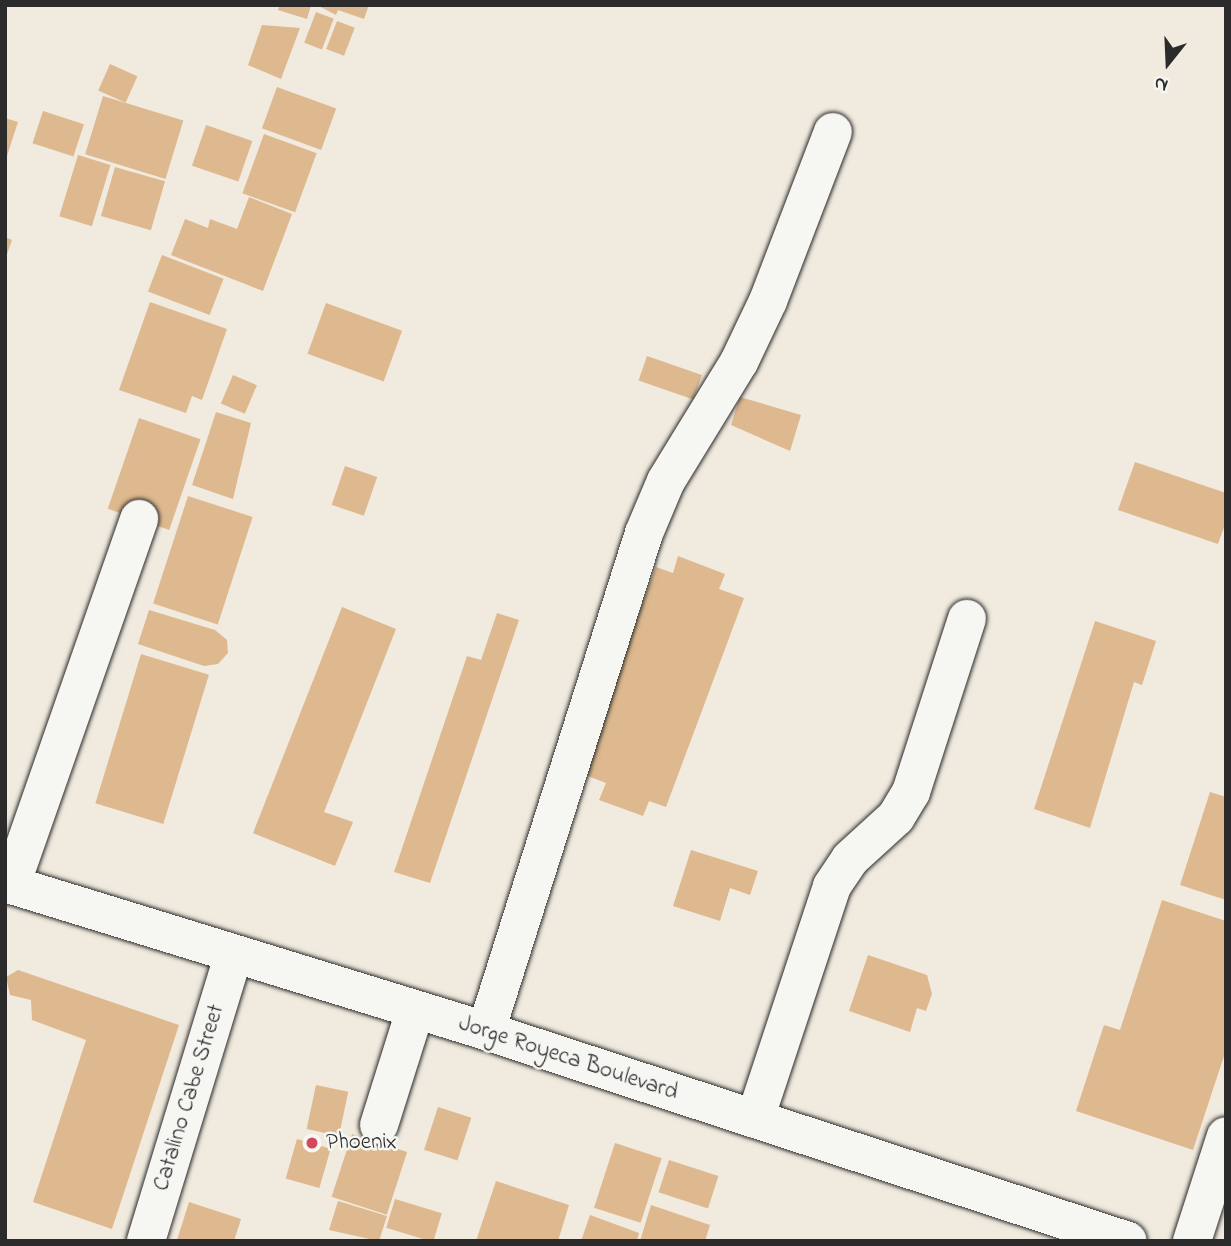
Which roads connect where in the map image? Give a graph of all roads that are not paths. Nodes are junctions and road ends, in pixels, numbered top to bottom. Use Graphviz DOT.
graph roads {
  1 [pos="833,132"];
  2 [pos="138,519"];
  3 [pos="967,620"];
  4 [pos="8,884"];
  5 [pos="234,954"];
  6 [pos="415,1011"];
  7 [pos="486,1031"];
  8 [pos="755,1119"];
  9 [pos="379,1125"];
  10 [pos="1226,1136"];
  11 [pos="146,1241"];
  12 [pos="1128,1241"];
  13 [pos="1192,1241"];
  1 -- 7 [label="street"];
  2 -- 4 [label="street"];
  3 -- 8 [label="street"];
  4 -- 5 [label="street, Jorge Royeca Boulevard"];
  5 -- 6 [label="street, Jorge Royeca Boulevard"];
  5 -- 11 [label="street, Catalino Cabe Street"];
  6 -- 7 [label="street, Jorge Royeca Boulevard"];
  6 -- 9 [label="street"];
  7 -- 8 [label="street, Jorge Royeca Boulevard"];
  8 -- 12 [label="street, Jorge Royeca Boulevard"];
  10 -- 13 [label="street"];
}
